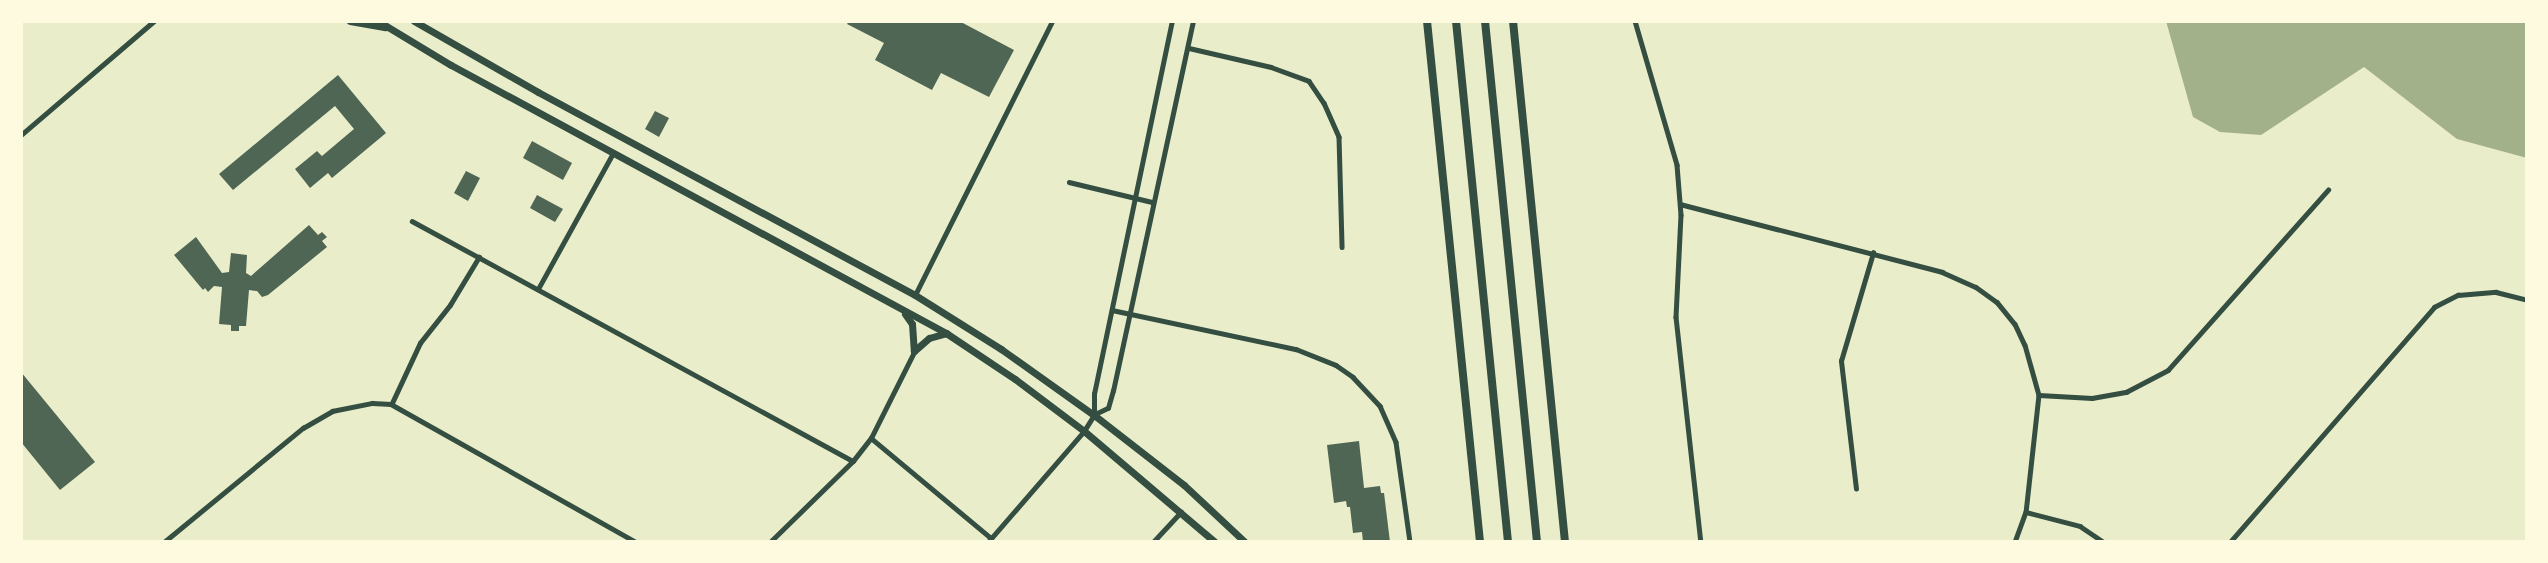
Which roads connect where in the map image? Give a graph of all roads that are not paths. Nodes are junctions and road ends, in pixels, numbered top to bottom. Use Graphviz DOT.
graph roads {
  1 [pos="154,21"];
  2 [pos="350,21"];
  3 [pos="378,21"];
  4 [pos="414,21"];
  5 [pos="1052,21"];
  6 [pos="1172,21"];
  7 [pos="1193,21"];
  8 [pos="1427,21"];
  9 [pos="1456,21"];
  10 [pos="1485,21"];
  11 [pos="1513,21"];
  12 [pos="1635,21"];
  13 [pos="389,28"];
  14 [pos="1189,48"];
  15 [pos="21,135"];
  16 [pos="613,152"];
  17 [pos="1069,182"];
  18 [pos="2328,190"];
  19 [pos="1134,197"];
  20 [pos="1152,202"];
  21 [pos="1680,204"];
  22 [pos="412,221"];
  23 [pos="1342,247"];
  24 [pos="1873,253"];
  25 [pos="479,257"];
  26 [pos="537,289"];
  27 [pos="915,295"];
  28 [pos="2527,300"];
  29 [pos="1112,310"];
  30 [pos="903,311"];
  31 [pos="1130,314"];
  32 [pos="946,334"];
  33 [pos="914,351"];
  34 [pos="2039,395"];
  35 [pos="391,404"];
  36 [pos="1094,415"];
  37 [pos="1084,431"];
  38 [pos="871,438"];
  39 [pos="853,461"];
  40 [pos="1856,489"];
  41 [pos="1181,511"];
  42 [pos="2026,512"];
  43 [pos="990,540"];
  44 [pos="164,542"];
  45 [pos="634,542"];
  46 [pos="770,542"];
  47 [pos="1153,542"];
  48 [pos="1214,542"];
  49 [pos="1245,542"];
  50 [pos="1410,542"];
  51 [pos="1480,542"];
  52 [pos="1508,542"];
  53 [pos="1537,542"];
  54 [pos="1564,542"];
  55 [pos="1701,542"];
  56 [pos="2015,542"];
  57 [pos="2104,542"];
  58 [pos="2230,542"];
  1 -- 15 [label="street"];
  2 -- 13 [label="highway"];
  3 -- 13 [label="highway"];
  4 -- 27 [label="highway"];
  5 -- 27 [label="street"];
  6 -- 19 [label="street"];
  7 -- 14 [label="street"];
  8 -- 51 [label="highway"];
  9 -- 52 [label="highway"];
  10 -- 53 [label="highway"];
  11 -- 54 [label="highway"];
  12 -- 21 [label="street"];
  13 -- 16 [label="highway"];
  14 -- 20 [label="street"];
  14 -- 23 [label="street"];
  16 -- 26 [label="street"];
  16 -- 30 [label="highway"];
  17 -- 19 [label="street"];
  18 -- 34 [label="street"];
  19 -- 20 [label="street"];
  19 -- 29 [label="street"];
  20 -- 31 [label="street"];
  21 -- 24 [label="street"];
  21 -- 55 [label="street"];
  22 -- 25 [label="street"];
  24 -- 34 [label="street"];
  24 -- 40 [label="street"];
  25 -- 26 [label="street"];
  25 -- 35 [label="street"];
  26 -- 39 [label="street"];
  27 -- 36 [label="highway"];
  28 -- 58 [label="street"];
  29 -- 31 [label="street"];
  29 -- 36 [label="street"];
  30 -- 32 [label="highway"];
  30 -- 33 [label="highway"];
  31 -- 36 [label="street"];
  31 -- 50 [label="street"];
  32 -- 33 [label="highway"];
  32 -- 37 [label="highway"];
  33 -- 38 [label="street"];
  34 -- 42 [label="street"];
  35 -- 44 [label="street"];
  35 -- 45 [label="street"];
  36 -- 37 [label="street"];
  36 -- 49 [label="highway"];
  37 -- 41 [label="highway"];
  37 -- 43 [label="street"];
  38 -- 39 [label="street"];
  38 -- 43 [label="street"];
  39 -- 46 [label="street"];
  41 -- 47 [label="street"];
  41 -- 48 [label="highway"];
  42 -- 56 [label="street"];
  42 -- 57 [label="street"];
}
